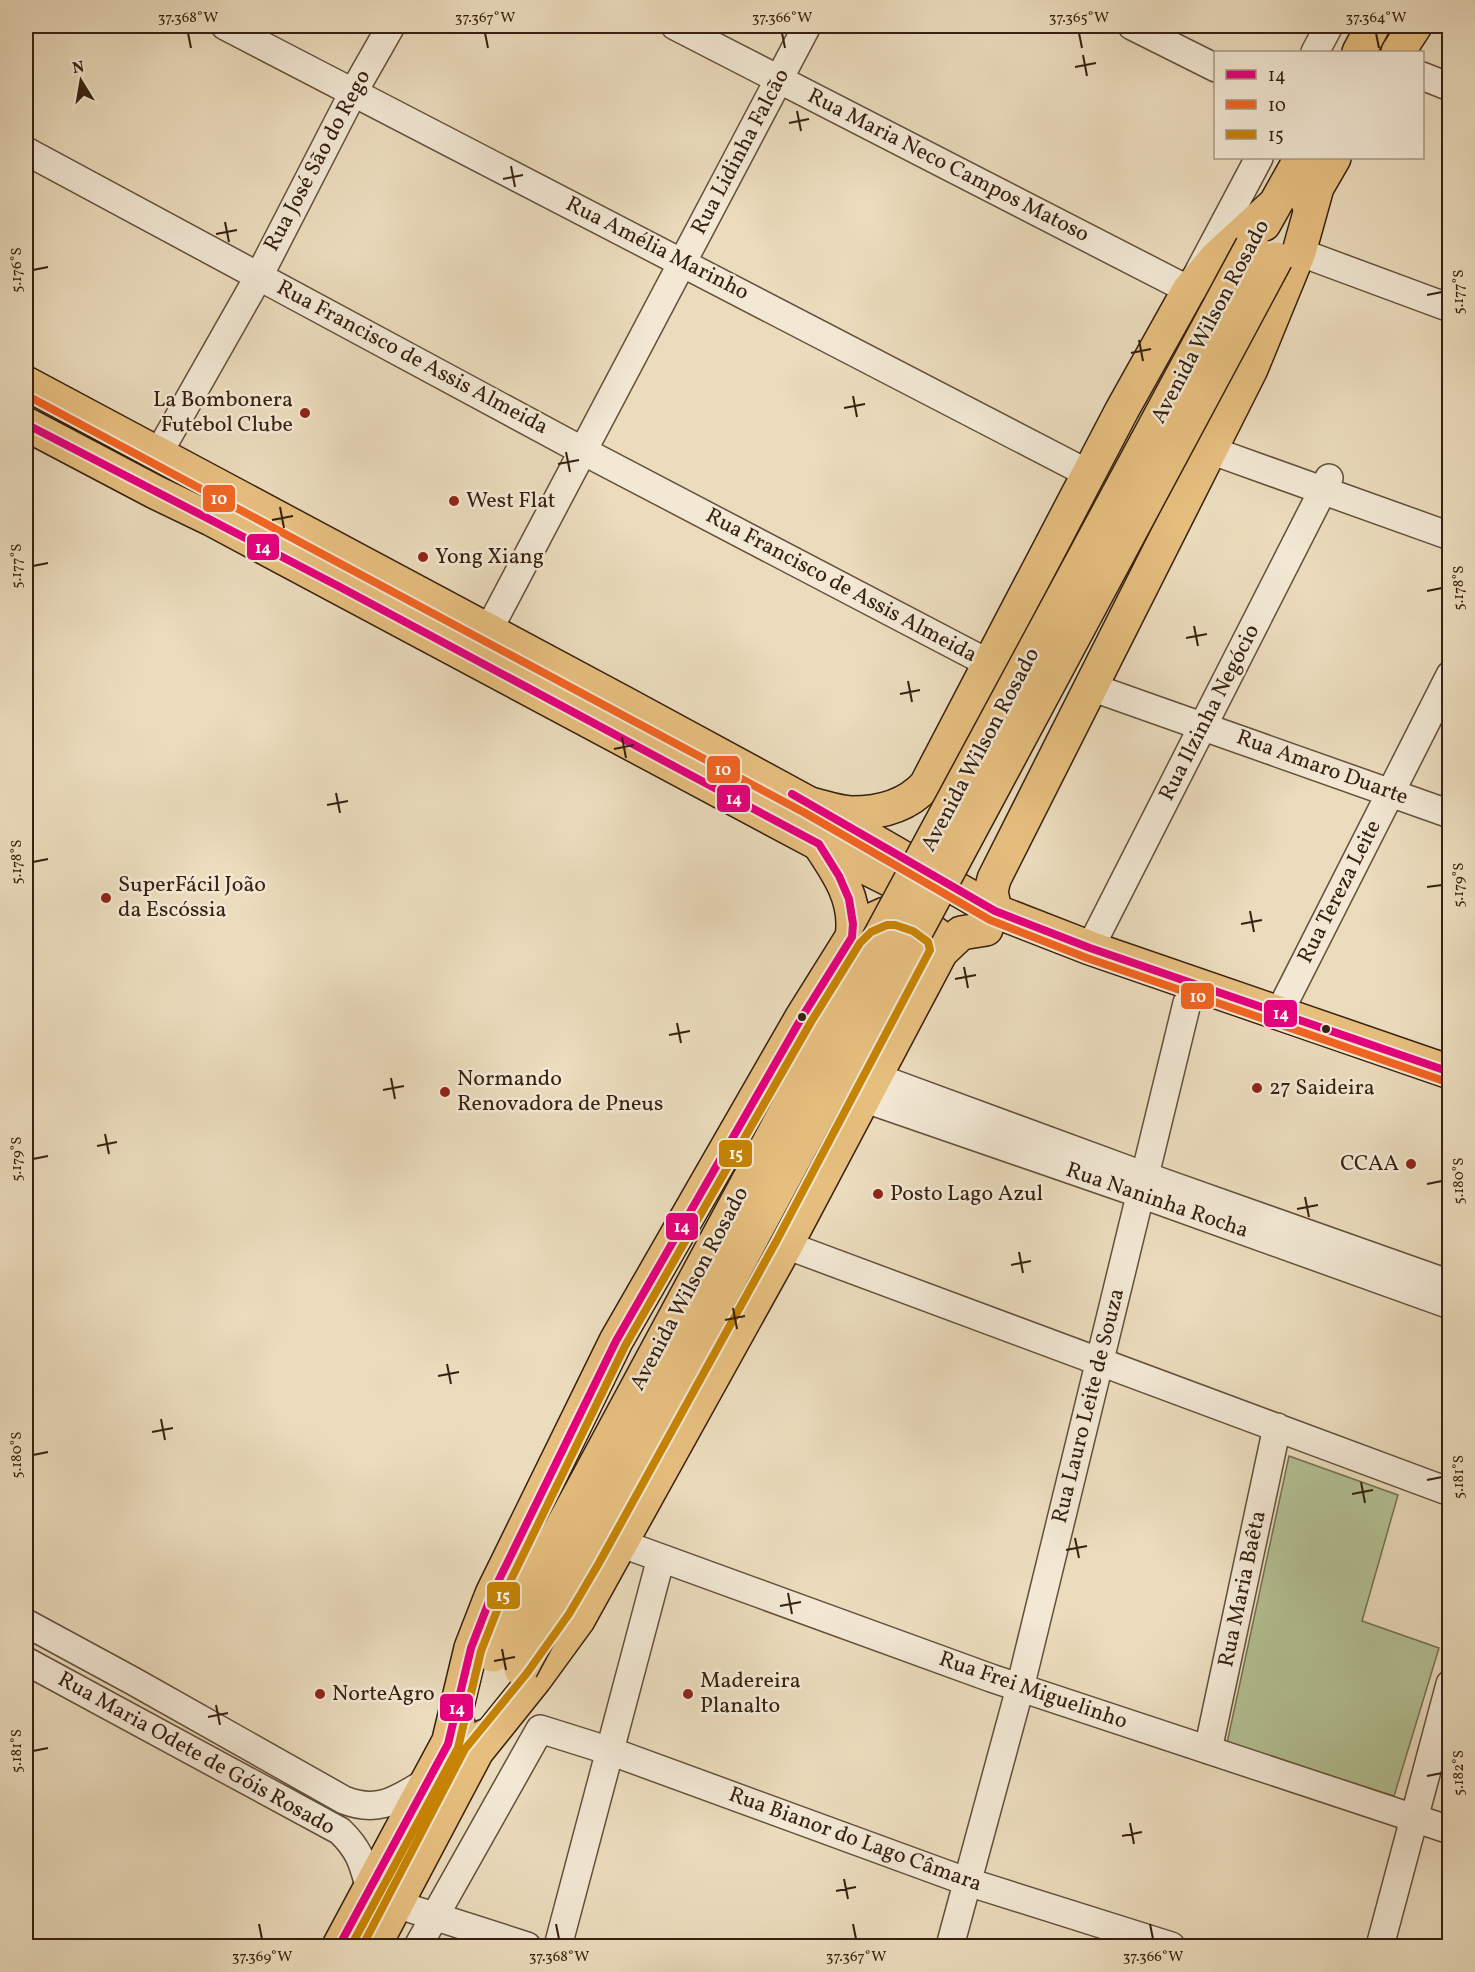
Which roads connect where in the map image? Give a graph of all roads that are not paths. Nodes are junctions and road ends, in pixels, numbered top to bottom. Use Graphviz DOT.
graph roads {
  1 [pos="225,26"];
  2 [pos="391,26"];
  3 [pos="675,26"];
  4 [pos="807,26"];
  5 [pos="1132,26"];
  6 [pos="1329,26"];
  7 [pos="1373,26"];
  8 [pos="1415,26"];
  9 [pos="1316,51"];
  10 [pos="1360,51"];
  11 [pos="1399,51"];
  12 [pos="1214,67"];
  13 [pos="1424,77"];
  14 [pos="779,79"];
  15 [pos="1449,87"];
  16 [pos="354,91"];
  17 [pos="26,151"];
  18 [pos="1258,159"];
  19 [pos="1300,159"];
  20 [pos="1326,171"];
  21 [pos="1275,204"];
  22 [pos="1276,252"];
  23 [pos="683,262"];
  24 [pos="259,276"];
  25 [pos="1189,290"];
  26 [pos="1449,308"];
  27 [pos="26,383"];
  28 [pos="26,424"];
  29 [pos="55,440"];
  30 [pos="1214,443"];
  31 [pos="146,447"];
  32 [pos="583,451"];
  33 [pos="1089,474"];
  34 [pos="1327,484"];
  35 [pos="1449,524"];
  36 [pos="1449,536"];
  37 [pos="340,587"];
  38 [pos="440,603"];
  39 [pos="489,629"];
  40 [pos="990,664"];
  41 [pos="1449,675"];
  42 [pos="509,677"];
  43 [pos="1091,687"];
  44 [pos="624,703"];
  45 [pos="1204,726"];
  46 [pos="942,754"];
  47 [pos="1390,792"];
  48 [pos="810,804"];
  49 [pos="1031,808"];
  50 [pos="1449,814"];
  51 [pos="819,844"];
  52 [pos="991,920"];
  53 [pos="852,937"];
  54 [pos="1090,948"];
  55 [pos="941,952"];
  56 [pos="1187,1003"];
  57 [pos="1279,1013"];
  58 [pos="1449,1072"];
  59 [pos="868,1087"];
  60 [pos="1449,1095"];
  61 [pos="1143,1185"];
  62 [pos="786,1245"];
  63 [pos="1449,1284"];
  64 [pos="1449,1305"];
  65 [pos="1100,1361"];
  66 [pos="1277,1427"];
  67 [pos="1449,1492"];
  68 [pos="620,1543"];
  69 [pos="661,1558"];
  70 [pos="26,1623"];
  71 [pos="26,1660"];
  72 [pos="99,1662"];
  73 [pos="1449,1684"];
  74 [pos="1020,1688"];
  75 [pos="461,1749"];
  76 [pos="1208,1750"];
  77 [pos="610,1751"];
  78 [pos="428,1781"];
  79 [pos="1414,1818"];
  80 [pos="1449,1830"];
  81 [pos="968,1881"];
  82 [pos="383,1897"];
  83 [pos="435,1916"];
  84 [pos="339,1947"];
  85 [pos="374,1947"];
  86 [pos="418,1947"];
  87 [pos="527,1947"];
  88 [pos="558,1947"];
  89 [pos="950,1947"];
  90 [pos="1171,1947"];
  91 [pos="1380,1947"];
  1 -- 16 [label="street, Rua Amélia Marinho"];
  2 -- 16 [label="street, Rua José São do Rego"];
  3 -- 14 [label="street, Rua Maria Neco Campos Matoso"];
  4 -- 14 [label="street, Rua Lidinha Falcão"];
  5 -- 12 [label="street"];
  6 -- 9 [label="street"];
  7 -- 10 [label="main road"];
  8 -- 11 [label="main road"];
  13 -- 15 [label="street"];
  14 -- 23 [label="street, Rua Lidinha Falcão"];
  14 -- 25 [label="street, Rua Maria Neco Campos Matoso"];
  16 -- 23 [label="street, Rua Amélia Marinho"];
  16 -- 24 [label="street, Rua José São do Rego"];
  17 -- 24 [label="street, Rua Francisco de Assis Almeida"];
  18 -- 25 [label="street"];
  19 -- 21 [label="main road, Avenida Wilson Rosado"];
  20 -- 22 [label="main road, Avenida Wilson Rosado"];
  21 -- 22 [label="main road, Avenida Wilson Rosado"];
  21 -- 25 [label="main road"];
  22 -- 26 [label="street"];
  22 -- 30 [label="main road"];
  22 -- 75 [label="main road, Avenida Wilson Rosado, bridge"];
  23 -- 32 [label="street, Rua Lidinha Falcão"];
  23 -- 33 [label="street, Rua Amélia Marinho"];
  24 -- 31 [label="street, Rua José São do Rego"];
  24 -- 32 [label="street, Rua Francisco de Assis Almeida"];
  25 -- 33 [label="main road"];
  27 -- 31 [label="main road"];
  28 -- 29 [label="main road"];
  29 -- 31 [label="main road"];
  29 -- 37 [label="main road"];
  30 -- 34 [label="street"];
  30 -- 43 [label="main road"];
  31 -- 38 [label="main road"];
  32 -- 39 [label="street, Rua Lidinha Falcão"];
  32 -- 40 [label="street, Rua Francisco de Assis Almeida"];
  33 -- 40 [label="main road"];
  34 -- 35 [label="street"];
  34 -- 36 [label="street"];
  34 -- 45 [label="street, Rua Ilzinha Negócio"];
  37 -- 38 [label="main road"];
  37 -- 42 [label="main road"];
  38 -- 39 [label="main road"];
  39 -- 44 [label="main road"];
  40 -- 46 [label="main road"];
  41 -- 47 [label="street, Rua Tereza Leite"];
  42 -- 44 [label="main road"];
  42 -- 51 [label="main road"];
  43 -- 45 [label="street, Rua Amaro Duarte"];
  43 -- 49 [label="main road"];
  44 -- 48 [label="main road"];
  45 -- 47 [label="street, Rua Amaro Duarte"];
  45 -- 54 [label="street, Rua Ilzinha Negócio"];
  46 -- 48 [label="main road"];
  46 -- 49 [label="main road"];
  47 -- 50 [label="street, Rua Amaro Duarte"];
  47 -- 57 [label="street, Rua Tereza Leite"];
  48 -- 52 [label="main road"];
  49 -- 52 [label="main road"];
  51 -- 52 [label="main road"];
  51 -- 53 [label="main road"];
  52 -- 54 [label="main road"];
  52 -- 55 [label="main road"];
  52 -- 56 [label="main road"];
  53 -- 55 [label="main road"];
  53 -- 75 [label="main road"];
  54 -- 57 [label="main road"];
  55 -- 59 [label="main road"];
  56 -- 60 [label="main road"];
  56 -- 61 [label="street, Rua Lauro Leite de Souza"];
  57 -- 58 [label="main road"];
  59 -- 61 [label="street, Rua Naninha Rocha"];
  59 -- 62 [label="main road"];
  61 -- 63 [label="street, Rua Naninha Rocha"];
  61 -- 64 [label="street, Rua Naninha Rocha"];
  61 -- 65 [label="street, Rua Lauro Leite de Souza"];
  62 -- 65 [label="street"];
  62 -- 68 [label="main road"];
  65 -- 66 [label="street"];
  65 -- 74 [label="street, Rua Lauro Leite de Souza"];
  66 -- 67 [label="street"];
  66 -- 76 [label="street, Rua Maria Baêta"];
  68 -- 69 [label="street, Rua Frei Miguelinho"];
  68 -- 75 [label="main road"];
  69 -- 74 [label="street, Rua Frei Miguelinho"];
  69 -- 77 [label="street"];
  70 -- 72 [label="street, Rua Maria Odete de Góis Rosado"];
  71 -- 72 [label="street"];
  71 -- 82 [label="street, Rua Maria Odete de Góis Rosado"];
  72 -- 78 [label="street, Rua Maria Odete de Góis Rosado"];
  73 -- 79 [label="street"];
  74 -- 76 [label="street, Rua Frei Miguelinho"];
  74 -- 81 [label="street, Rua Lauro Leite de Souza"];
  75 -- 78 [label="main road, Avenida Wilson Rosado"];
  75 -- 82 [label="main road, Avenida Wilson Rosado"];
  76 -- 79 [label="street, Rua Frei Miguelinho"];
  77 -- 81 [label="street, Rua Bianor do Lago Câmara"];
  77 -- 83 [label="street, Rua Bianor do Lago Câmara"];
  77 -- 88 [label="street"];
  78 -- 82 [label="main road, Avenida Wilson Rosado"];
  79 -- 80 [label="street, Rua Frei Miguelinho"];
  79 -- 91 [label="street"];
  81 -- 89 [label="street, Rua Lauro Leite de Souza"];
  81 -- 90 [label="street, Rua Bianor do Lago Câmara"];
  82 -- 83 [label="street"];
  82 -- 84 [label="main road, Avenida Wilson Rosado"];
  82 -- 85 [label="main road, Avenida Wilson Rosado"];
  83 -- 86 [label="street"];
  83 -- 87 [label="street"];
}
